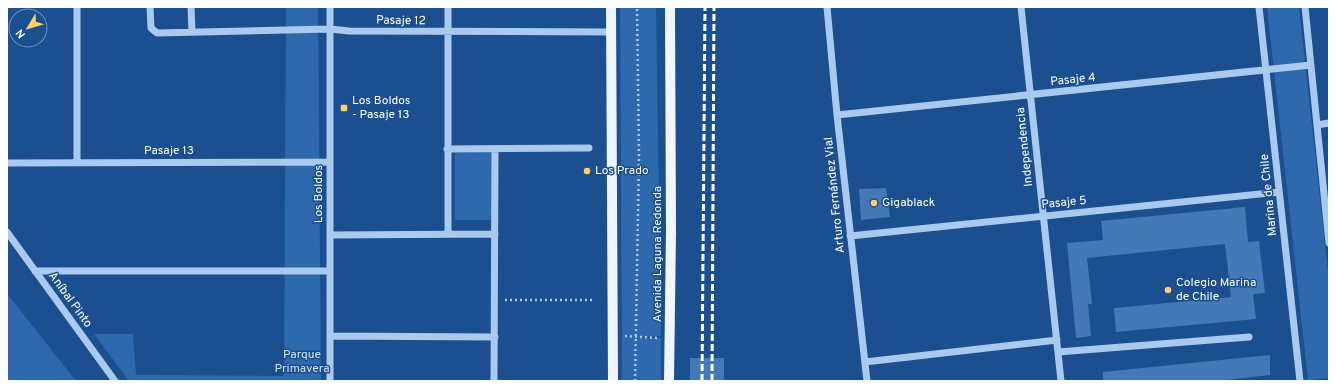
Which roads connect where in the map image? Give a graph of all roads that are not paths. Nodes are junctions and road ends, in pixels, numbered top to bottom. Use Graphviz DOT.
graph roads {
  1 [pos="77,7"];
  2 [pos="150,7"];
  3 [pos="191,7"];
  4 [pos="330,7"];
  5 [pos="448,7"];
  6 [pos="611,7"];
  7 [pos="670,7"];
  8 [pos="827,7"];
  9 [pos="1021,7"];
  10 [pos="1259,7"];
  11 [pos="1305,7"];
  12 [pos="330,29"];
  13 [pos="192,32"];
  14 [pos="448,32"];
  15 [pos="611,32"];
  16 [pos="1311,65"];
  17 [pos="1266,71"];
  18 [pos="1030,95"];
  19 [pos="837,115"];
  20 [pos="1329,123"];
  21 [pos="1317,124"];
  22 [pos="589,148"];
  23 [pos="448,149"];
  24 [pos="495,149"];
  25 [pos="330,162"];
  26 [pos="7,163"];
  27 [pos="77,163"];
  28 [pos="1279,192"];
  29 [pos="1043,216"];
  30 [pos="7,232"];
  31 [pos="448,234"];
  32 [pos="495,234"];
  33 [pos="330,235"];
  34 [pos="850,236"];
  35 [pos="1329,243"];
  36 [pos="35,271"];
  37 [pos="330,271"];
  38 [pos="330,336"];
  39 [pos="495,337"];
  40 [pos="1249,337"];
  41 [pos="1056,340"];
  42 [pos="1058,352"];
  43 [pos="865,362"];
  44 [pos="115,381"];
  45 [pos="330,381"];
  46 [pos="494,381"];
  47 [pos="612,381"];
  48 [pos="669,381"];
  49 [pos="867,381"];
  50 [pos="1061,381"];
  51 [pos="1300,381"];
  1 -- 27 [label="street"];
  2 -- 13 [label="street, Pasaje 12"];
  3 -- 13 [label="street"];
  4 -- 12 [label="street, Los Boldos"];
  5 -- 14 [label="street"];
  6 -- 15 [label="main road"];
  7 -- 48 [label="main road, Avenida Laguna Redonda"];
  8 -- 19 [label="street, Arturo Fernández Vial"];
  9 -- 18 [label="street, Independencia"];
  10 -- 17 [label="street, Marina de Chile"];
  11 -- 16 [label="street"];
  12 -- 13 [label="street, Pasaje 12"];
  12 -- 14 [label="street, Pasaje 12"];
  12 -- 25 [label="street, Los Boldos"];
  14 -- 15 [label="street, Pasaje 12"];
  14 -- 23 [label="street"];
  15 -- 47 [label="main road"];
  16 -- 17 [label="street, Pasaje 4"];
  16 -- 21 [label="street"];
  17 -- 18 [label="street, Pasaje 4"];
  17 -- 28 [label="street, Marina de Chile"];
  18 -- 19 [label="street, Pasaje 4"];
  18 -- 29 [label="street, Independencia"];
  19 -- 34 [label="street, Arturo Fernández Vial"];
  20 -- 21 [label="street"];
  21 -- 35 [label="street"];
  22 -- 24 [label="street"];
  23 -- 24 [label="street"];
  23 -- 31 [label="street"];
  24 -- 32 [label="street"];
  25 -- 27 [label="street, Pasaje 13"];
  25 -- 33 [label="street, Los Boldos"];
  26 -- 27 [label="street, Pasaje 13"];
  28 -- 29 [label="street, Pasaje 5"];
  28 -- 51 [label="street, Marina de Chile"];
  29 -- 34 [label="street, Pasaje 5"];
  29 -- 41 [label="street, Independencia"];
  30 -- 36 [label="street, Aníbal Pinto"];
  31 -- 32 [label="street"];
  31 -- 33 [label="street"];
  32 -- 39 [label="street"];
  33 -- 37 [label="street, Los Boldos"];
  34 -- 43 [label="street, Arturo Fernández Vial"];
  36 -- 37 [label="street"];
  36 -- 44 [label="street, Aníbal Pinto"];
  37 -- 38 [label="street, Los Boldos"];
  38 -- 39 [label="street"];
  38 -- 45 [label="street, Los Boldos"];
  39 -- 46 [label="street"];
  40 -- 42 [label="street"];
  41 -- 42 [label="street, Independencia"];
  41 -- 43 [label="street"];
  42 -- 50 [label="street, Independencia"];
  43 -- 49 [label="street, Arturo Fernández Vial"];
}
